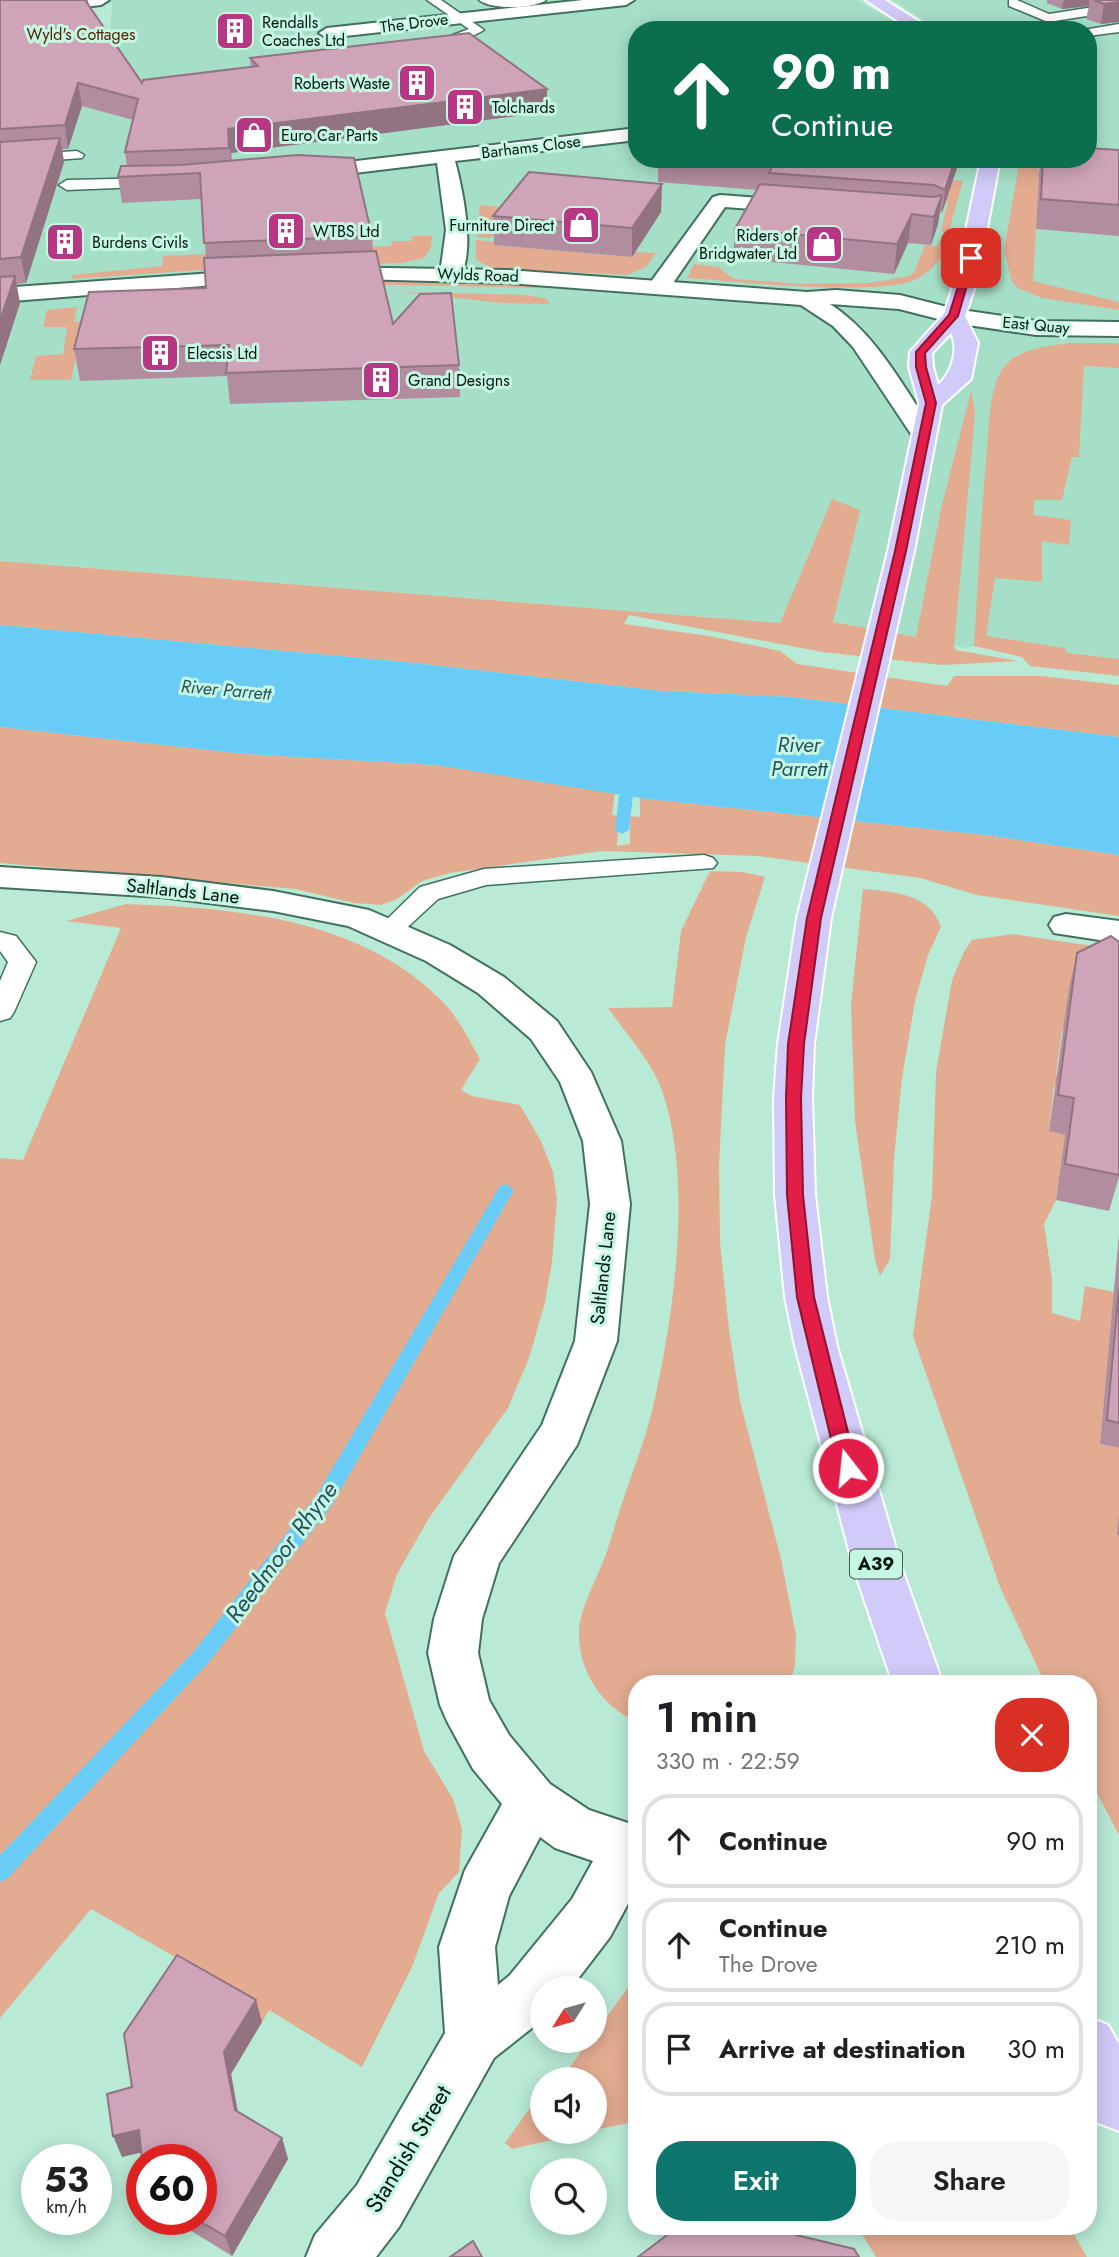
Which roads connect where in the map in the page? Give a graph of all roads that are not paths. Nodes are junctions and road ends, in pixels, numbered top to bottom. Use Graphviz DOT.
graph roads {
  1 [pos="101,0"];
  2 [pos="433,0"];
  3 [pos="485,0"];
  4 [pos="540,0"];
  5 [pos="626,0"];
  6 [pos="874,0"];
  7 [pos="1013,3"];
  8 [pos="1119,7"];
  9 [pos="0,12"];
  10 [pos="464,17"];
  11 [pos="1048,18"];
  12 [pos="909,21"];
  13 [pos="1056,21"];
  14 [pos="1119,28"];
  15 [pos="1097,32"];
  16 [pos="327,33"];
  17 [pos="1097,36"];
  18 [pos="458,38"];
  19 [pos="1106,40"];
  20 [pos="628,139"];
  21 [pos="77,155"];
  22 [pos="445,158"];
  23 [pos="0,160"];
  24 [pos="988,168"];
  25 [pos="298,174"];
  26 [pos="183,183"];
  27 [pos="67,185"];
  28 [pos="826,209"];
  29 [pos="308,274"];
  30 [pos="451,274"];
  31 [pos="282,275"];
  32 [pos="661,284"];
  33 [pos="0,295"];
  34 [pos="807,299"];
  35 [pos="954,316"];
  36 [pos="1119,323"];
  37 [pos="1119,329"];
  38 [pos="931,403"];
  39 [pos="924,435"];
  40 [pos="704,863"];
  41 [pos="0,877"];
  42 [pos="1066,925"];
  43 [pos="388,931"];
  44 [pos="1119,932"];
  45 [pos="0,940"];
  46 [pos="11,966"];
  47 [pos="0,1012"];
  48 [pos="915,1675"];
  49 [pos="532,1801"];
  50 [pos="628,1848"];
  51 [pos="628,1858"];
  52 [pos="474,2038"];
  53 [pos="1097,2062"];
  54 [pos="1119,2102"];
  55 [pos="337,2257"];
  1 -- 9 [label="street"];
  2 -- 10 [label="lane"];
  3 -- 4 [label="lane"];
  5 -- 10 [label="street, The Drove"];
  6 -- 12 [label="main road"];
  7 -- 11 [label="lane"];
  8 -- 11 [label="lane"];
  10 -- 16 [label="street, The Drove"];
  10 -- 18 [label="lane"];
  11 -- 13 [label="lane"];
  14 -- 15 [label="lane"];
  17 -- 19 [label="lane"];
  20 -- 22 [label="street, Barhams Close"];
  21 -- 23 [label="lane"];
  22 -- 25 [label="street, Barhams Close"];
  22 -- 30 [label="street"];
  24 -- 35 [label="main road, A39"];
  26 -- 27 [label="lane"];
  28 -- 32 [label="street"];
  29 -- 30 [label="street, Wylds Road"];
  30 -- 32 [label="street, Wylds Road"];
  31 -- 33 [label="street"];
  32 -- 34 [label="street, Wylds Road"];
  34 -- 35 [label="street"];
  34 -- 39 [label="street"];
  35 -- 36 [label="street"];
  35 -- 37 [label="street, East Quay"];
  35 -- 38 [label="main road, A39"];
  35 -- 38 [label="main road"];
  38 -- 39 [label="main road, A39"];
  39 -- 48 [label="main road, A39"];
  40 -- 43 [label="lane"];
  41 -- 43 [label="street, Saltlands Lane"];
  42 -- 44 [label="street"];
  43 -- 49 [label="street, Saltlands Lane"];
  45 -- 46 [label="lane"];
  46 -- 47 [label="lane"];
  49 -- 50 [label="street, Saltlands Lane"];
  49 -- 52 [label="street"];
  51 -- 52 [label="street, Standish Street"];
  52 -- 55 [label="street, Standish Street"];
  53 -- 54 [label="main road"];
}
